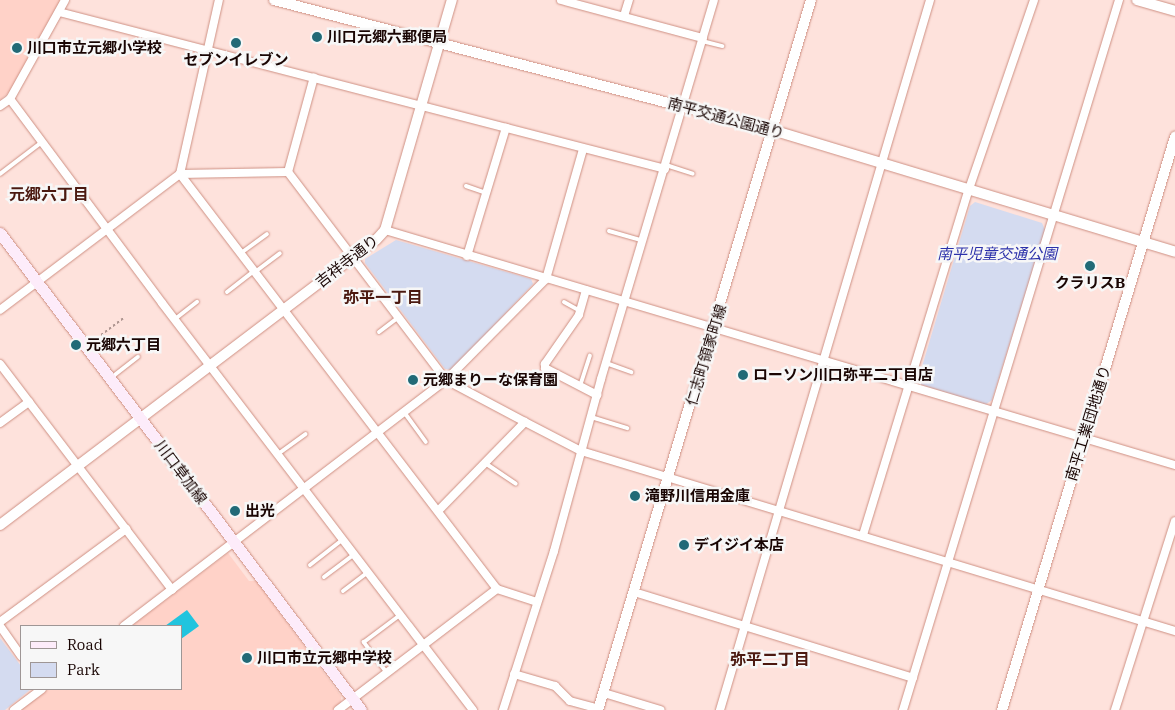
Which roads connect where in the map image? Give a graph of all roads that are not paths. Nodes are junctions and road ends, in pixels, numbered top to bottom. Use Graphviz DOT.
graph roads {
  1 [pos="65,0"];
  2 [pos="218,0"];
  3 [pos="274,0"];
  4 [pos="452,0"];
  5 [pos="561,0"];
  6 [pos="629,0"];
  7 [pos="714,0"];
  8 [pos="812,0"];
  9 [pos="930,0"];
  10 [pos="1034,0"];
  11 [pos="1119,0"];
  12 [pos="1137,0"];
  13 [pos="59,12"];
  14 [pos="1175,12"];
  15 [pos="624,16"];
  16 [pos="702,39"];
  17 [pos="440,43"];
  18 [pos="722,46"];
  19 [pos="208,50"];
  20 [pos="314,78"];
  21 [pos="10,99"];
  22 [pos="0,106"];
  23 [pos="422,106"];
  24 [pos="682,106"];
  25 [pos="506,128"];
  26 [pos="772,130"];
  27 [pos="1175,137"];
  28 [pos="42,142"];
  29 [pos="584,149"];
  30 [pos="883,164"];
  31 [pos="665,167"];
  32 [pos="288,172"];
  33 [pos="0,174"];
  34 [pos="180,174"];
  35 [pos="693,174"];
  36 [pos="466,186"];
  37 [pos="969,189"];
  38 [pos="486,193"];
  39 [pos="1053,215"];
  40 [pos="106,230"];
  41 [pos="385,230"];
  42 [pos="610,231"];
  43 [pos="0,233"];
  44 [pos="268,234"];
  45 [pos="643,241"];
  46 [pos="1143,242"];
  47 [pos="1175,252"];
  48 [pos="280,253"];
  49 [pos="241,254"];
  50 [pos="467,256"];
  51 [pos="353,258"];
  52 [pos="255,272"];
  53 [pos="546,279"];
  54 [pos="37,282"];
  55 [pos="586,290"];
  56 [pos="227,292"];
  57 [pos="197,302"];
  58 [pos="564,302"];
  59 [pos="625,302"];
  60 [pos="0,310"];
  61 [pos="284,310"];
  62 [pos="580,311"];
  63 [pos="399,317"];
  64 [pos="174,320"];
  65 [pos="714,329"];
  66 [pos="379,332"];
  67 [pos="590,356"];
  68 [pos="138,357"];
  69 [pos="824,361"];
  70 [pos="606,363"];
  71 [pos="0,364"];
  72 [pos="210,365"];
  73 [pos="631,372"];
  74 [pos="110,378"];
  75 [pos="446,380"];
  76 [pos="580,386"];
  77 [pos="909,387"];
  78 [pos="597,395"];
  79 [pos="29,402"];
  80 [pos="404,412"];
  81 [pos="994,412"];
  82 [pos="591,417"];
  83 [pos="140,418"];
  84 [pos="525,422"];
  85 [pos="0,423"];
  86 [pos="627,428"];
  87 [pos="378,433"];
  88 [pos="306,434"];
  89 [pos="1084,438"];
  90 [pos="426,442"];
  91 [pos="582,451"];
  92 [pos="278,454"];
  93 [pos="485,463"];
  94 [pos="1175,465"];
  95 [pos="77,466"];
  96 [pos="669,477"];
  97 [pos="516,484"];
  98 [pos="305,490"];
  99 [pos="439,510"];
  100 [pos="780,511"];
  101 [pos="1175,521"];
  102 [pos="0,525"];
  103 [pos="126,529"];
  104 [pos="863,536"];
  105 [pos="342,540"];
  106 [pos="234,543"];
  107 [pos="353,555"];
  108 [pos="948,561"];
  109 [pos="310,565"];
  110 [pos="367,573"];
  111 [pos="324,577"];
  112 [pos="1038,588"];
  113 [pos="172,590"];
  114 [pos="497,590"];
  115 [pos="343,591"];
  116 [pos="634,592"];
  117 [pos="537,602"];
  118 [pos="400,615"];
  119 [pos="0,622"];
  120 [pos="1144,622"];
  121 [pos="125,625"];
  122 [pos="0,626"];
  123 [pos="744,627"];
  124 [pos="1175,631"];
  125 [pos="423,646"];
  126 [pos="20,655"];
  127 [pos="387,673"];
  128 [pos="514,674"];
  129 [pos="912,678"];
  130 [pos="41,690"];
  131 [pos="604,693"];
  132 [pos="352,698"];
  133 [pos="14,710"];
  134 [pos="338,710"];
  135 [pos="361,710"];
  136 [pos="473,710"];
  137 [pos="502,710"];
  138 [pos="598,710"];
  139 [pos="660,710"];
  140 [pos="720,710"];
  141 [pos="902,710"];
  142 [pos="1002,710"];
  143 [pos="1115,710"];
  1 -- 13 [label="street"];
  2 -- 19 [label="street"];
  3 -- 17 [label="street, 南平交通公園通り"];
  4 -- 17 [label="street, 吉祥寺通り"];
  5 -- 15 [label="street"];
  6 -- 15 [label="street"];
  7 -- 16 [label="street"];
  8 -- 26 [label="street, 仁志町領家町線"];
  9 -- 30 [label="street"];
  10 -- 37 [label="street"];
  11 -- 39 [label="street"];
  12 -- 14 [label="street"];
  13 -- 19 [label="street"];
  13 -- 21 [label="street"];
  15 -- 16 [label="street"];
  16 -- 18 [label="lane"];
  16 -- 24 [label="street"];
  17 -- 23 [label="street, 吉祥寺通り"];
  17 -- 24 [label="street, 南平交通公園通り"];
  19 -- 20 [label="street"];
  19 -- 34 [label="street"];
  20 -- 23 [label="street"];
  20 -- 32 [label="street"];
  21 -- 22 [label="street"];
  21 -- 28 [label="street"];
  23 -- 25 [label="street"];
  23 -- 41 [label="street, 吉祥寺通り"];
  24 -- 26 [label="street, 南平交通公園通り"];
  24 -- 31 [label="street"];
  25 -- 29 [label="street"];
  25 -- 38 [label="street"];
  26 -- 30 [label="street, 南平交通公園通り"];
  26 -- 65 [label="street, 仁志町領家町線"];
  27 -- 46 [label="street, 南平工業団地通り"];
  28 -- 33 [label="lane"];
  28 -- 40 [label="street"];
  29 -- 31 [label="street"];
  29 -- 53 [label="street"];
  30 -- 37 [label="street, 南平交通公園通り"];
  30 -- 69 [label="street"];
  31 -- 35 [label="lane"];
  31 -- 45 [label="street"];
  32 -- 34 [label="street"];
  32 -- 51 [label="street"];
  34 -- 40 [label="street"];
  34 -- 49 [label="street"];
  36 -- 38 [label="lane"];
  37 -- 39 [label="street, 南平交通公園通り"];
  37 -- 77 [label="street"];
  38 -- 50 [label="street"];
  39 -- 46 [label="street, 南平交通公園通り"];
  39 -- 81 [label="street"];
  40 -- 54 [label="street"];
  40 -- 64 [label="street"];
  41 -- 50 [label="street"];
  41 -- 51 [label="street, 吉祥寺通り"];
  42 -- 45 [label="lane"];
  43 -- 54 [label="main road, 川口草加線"];
  44 -- 49 [label="lane"];
  45 -- 59 [label="street"];
  46 -- 47 [label="street, 南平交通公園通り"];
  46 -- 89 [label="street, 南平工業団地通り"];
  48 -- 52 [label="lane"];
  49 -- 52 [label="street"];
  50 -- 53 [label="street"];
  51 -- 61 [label="street, 吉祥寺通り"];
  51 -- 63 [label="street"];
  52 -- 56 [label="lane"];
  52 -- 61 [label="street"];
  53 -- 55 [label="street"];
  53 -- 75 [label="street"];
  54 -- 60 [label="street"];
  54 -- 74 [label="main road, 川口草加線"];
  55 -- 59 [label="street"];
  55 -- 62 [label="street"];
  57 -- 64 [label="lane"];
  58 -- 62 [label="lane"];
  59 -- 65 [label="street"];
  59 -- 70 [label="street"];
  61 -- 72 [label="street, 吉祥寺通り"];
  61 -- 87 [label="street"];
  62 -- 76 [label="street"];
  63 -- 66 [label="lane"];
  63 -- 75 [label="street"];
  64 -- 72 [label="street"];
  65 -- 69 [label="street"];
  65 -- 96 [label="street, 仁志町領家町線"];
  67 -- 76 [label="lane"];
  68 -- 74 [label="lane"];
  69 -- 77 [label="street"];
  69 -- 100 [label="street"];
  70 -- 73 [label="lane"];
  70 -- 78 [label="street"];
  71 -- 79 [label="street"];
  72 -- 83 [label="street, 吉祥寺通り"];
  72 -- 92 [label="street"];
  74 -- 83 [label="main road, 川口草加線"];
  75 -- 80 [label="street"];
  75 -- 84 [label="street"];
  76 -- 78 [label="street"];
  77 -- 81 [label="street"];
  77 -- 104 [label="street"];
  78 -- 82 [label="street"];
  79 -- 85 [label="street"];
  79 -- 95 [label="street"];
  80 -- 87 [label="street"];
  80 -- 90 [label="lane"];
  81 -- 89 [label="street"];
  81 -- 108 [label="street"];
  82 -- 86 [label="lane"];
  82 -- 91 [label="street"];
  83 -- 95 [label="street, 吉祥寺通り"];
  83 -- 106 [label="main road, 川口草加線"];
  84 -- 91 [label="street"];
  84 -- 93 [label="street"];
  87 -- 98 [label="street"];
  87 -- 99 [label="street"];
  88 -- 92 [label="lane"];
  89 -- 94 [label="street"];
  89 -- 112 [label="street, 南平工業団地通り"];
  91 -- 96 [label="street"];
  91 -- 117 [label="street"];
  92 -- 98 [label="street"];
  93 -- 97 [label="lane"];
  93 -- 99 [label="street"];
  95 -- 102 [label="street, 吉祥寺通り"];
  95 -- 103 [label="street"];
  96 -- 100 [label="street"];
  96 -- 116 [label="street, 仁志町領家町線"];
  98 -- 105 [label="street"];
  98 -- 106 [label="street"];
  99 -- 114 [label="street"];
  100 -- 104 [label="street"];
  100 -- 123 [label="street"];
  101 -- 120 [label="street"];
  103 -- 113 [label="street"];
  103 -- 119 [label="street"];
  104 -- 108 [label="street"];
  105 -- 107 [label="street"];
  105 -- 109 [label="lane"];
  106 -- 113 [label="street"];
  106 -- 132 [label="main road, 川口草加線"];
  107 -- 110 [label="street"];
  107 -- 111 [label="lane"];
  108 -- 112 [label="street"];
  108 -- 129 [label="street"];
  110 -- 115 [label="lane"];
  110 -- 118 [label="street"];
  112 -- 120 [label="street"];
  112 -- 142 [label="street, 南平工業団地通り"];
  113 -- 121 [label="street"];
  114 -- 117 [label="street"];
  114 -- 125 [label="street"];
  116 -- 123 [label="street"];
  116 -- 131 [label="street, 仁志町領家町線"];
  117 -- 128 [label="street"];
  118 -- 125 [label="street"];
  118 -- 127 [label="lane"];
  120 -- 124 [label="street"];
  120 -- 143 [label="street"];
  122 -- 126 [label="street"];
  123 -- 129 [label="street"];
  123 -- 140 [label="street"];
  125 -- 127 [label="street"];
  125 -- 136 [label="street"];
  127 -- 132 [label="street"];
  128 -- 137 [label="street"];
  128 -- 138 [label="street"];
  129 -- 141 [label="street"];
  130 -- 133 [label="street"];
  131 -- 138 [label="street, 仁志町領家町線"];
  131 -- 139 [label="street"];
  132 -- 134 [label="street"];
  132 -- 135 [label="main road, 川口草加線"];
}
